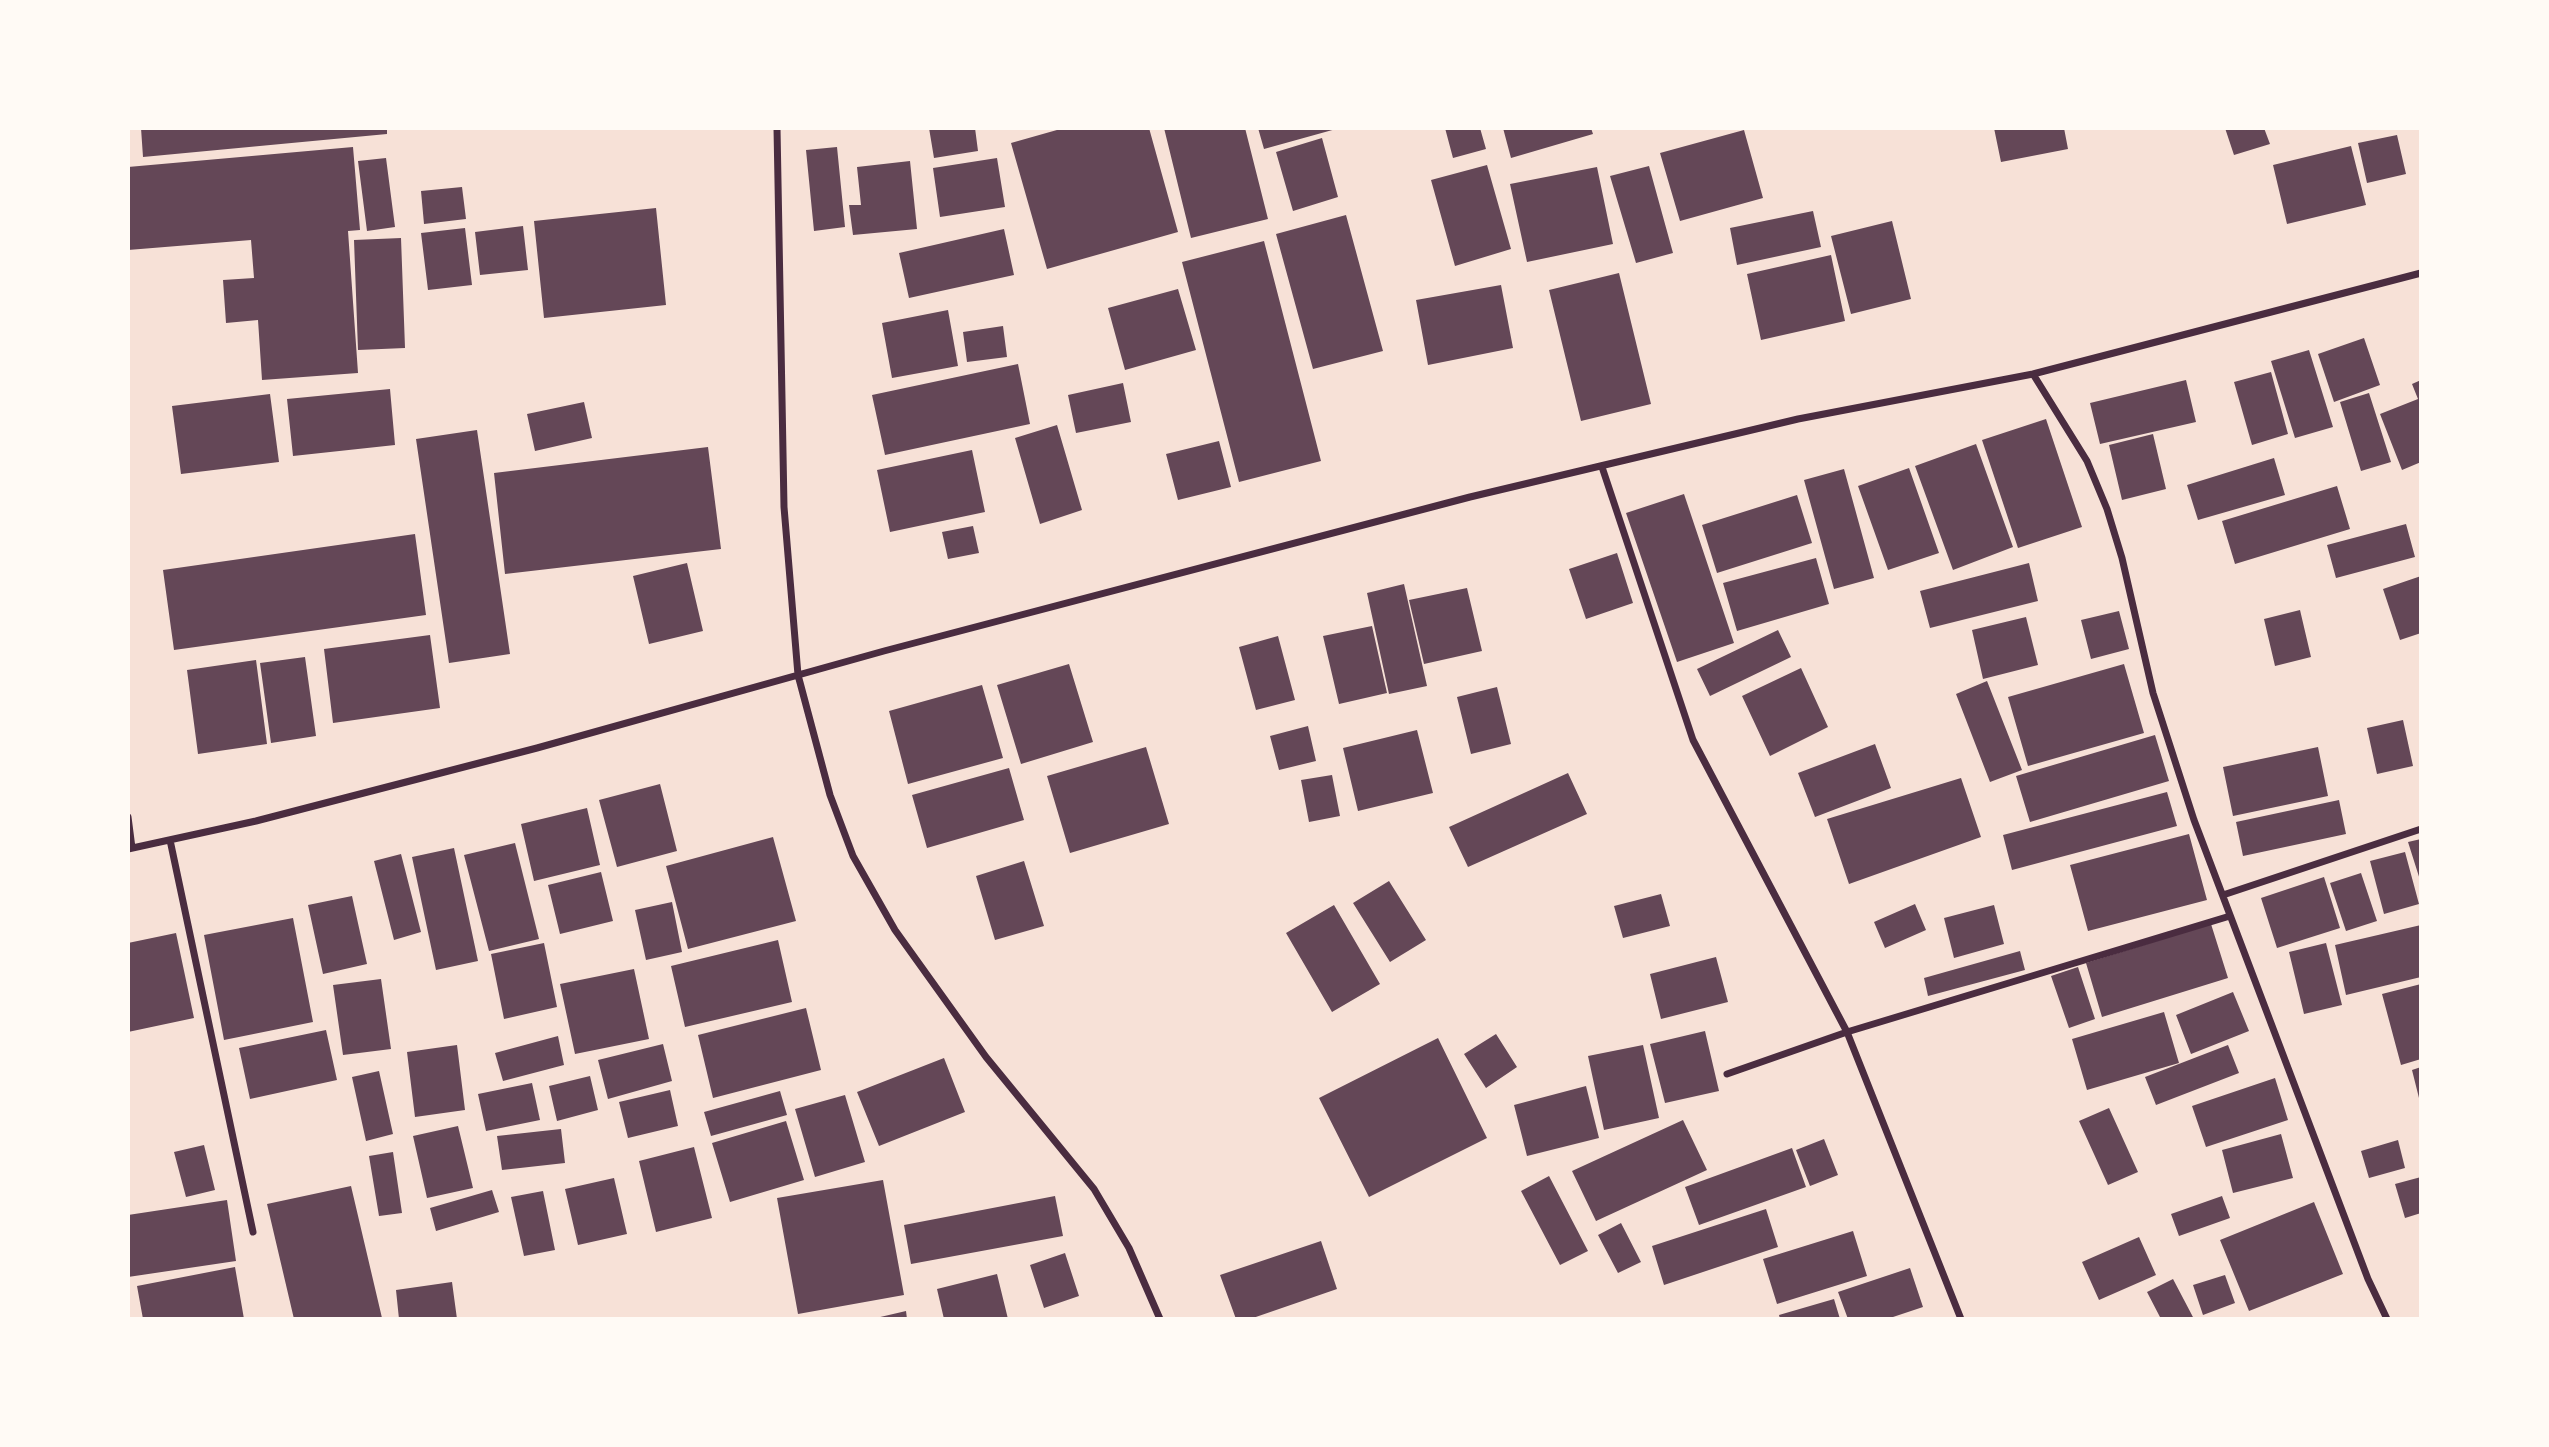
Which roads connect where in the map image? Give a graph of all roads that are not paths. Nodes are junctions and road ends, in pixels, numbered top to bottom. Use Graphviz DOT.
graph roads {
  1 [pos="777,128"];
  2 [pos="2421,273"];
  3 [pos="2033,374"];
  4 [pos="1602,467"];
  5 [pos="798,674"];
  6 [pos="128,817"];
  7 [pos="2421,829"];
  8 [pos="170,840"];
  9 [pos="130,848"];
  10 [pos="2223,895"];
  11 [pos="2231,916"];
  12 [pos="1847,1032"];
  13 [pos="1727,1074"];
  14 [pos="253,1232"];
  15 [pos="1160,1319"];
  16 [pos="1961,1319"];
  17 [pos="2387,1319"];
  1 -- 5 [label="street"];
  2 -- 3 [label="street"];
  3 -- 4 [label="street"];
  3 -- 10 [label="street"];
  4 -- 5 [label="street"];
  4 -- 12 [label="street"];
  5 -- 8 [label="street"];
  5 -- 15 [label="street"];
  6 -- 9 [label="street"];
  7 -- 10 [label="street"];
  8 -- 9 [label="street"];
  8 -- 14 [label="street"];
  10 -- 11 [label="street"];
  11 -- 12 [label="street"];
  11 -- 17 [label="street"];
  12 -- 13 [label="street"];
  12 -- 16 [label="street"];
}
